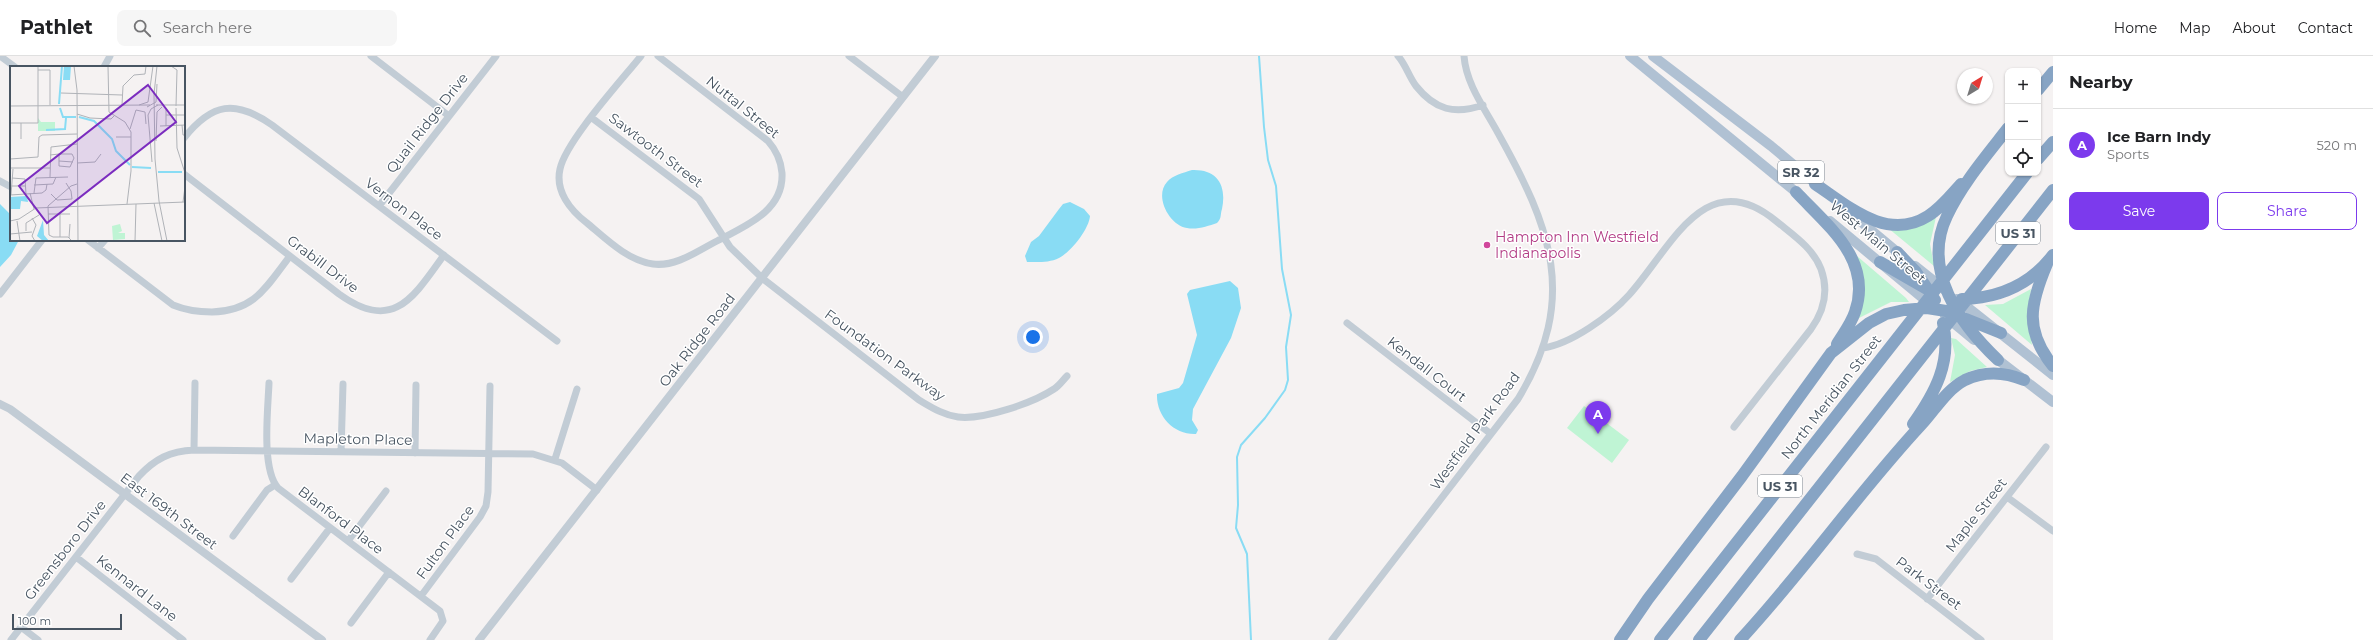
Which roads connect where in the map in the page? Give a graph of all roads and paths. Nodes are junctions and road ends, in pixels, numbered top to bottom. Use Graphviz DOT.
graph roads {
  1 [pos="0,56"];
  2 [pos="110,56"];
  3 [pos="371,56"];
  4 [pos="496,56"];
  5 [pos="641,56"];
  6 [pos="658,56"];
  7 [pos="849,56"];
  8 [pos="935,56"];
  9 [pos="1398,56"];
  10 [pos="1464,56"];
  11 [pos="1630,56"];
  12 [pos="1653,56"];
  13 [pos="14,66"];
  14 [pos="105,66"];
  15 [pos="2053,72"];
  16 [pos="2041,86"];
  17 [pos="903,97"];
  18 [pos="1483,105"];
  19 [pos="449,116"];
  20 [pos="592,118"];
  21 [pos="2005,132"];
  22 [pos="185,137"];
  23 [pos="2053,142"];
  24 [pos="2041,156"];
  25 [pos="1982,161"];
  26 [pos="185,175"];
  27 [pos="2025,176"];
  28 [pos="0,181"];
  29 [pos="1815,184"];
  30 [pos="10,186"];
  31 [pos="2053,190"];
  32 [pos="1796,192"];
  33 [pos="380,206"];
  34 [pos="724,237"];
  35 [pos="41,241"];
  36 [pos="89,241"];
  37 [pos="103,241"];
  38 [pos="98,248"];
  39 [pos="1897,252"];
  40 [pos="444,255"];
  41 [pos="290,256"];
  42 [pos="2050,259"];
  43 [pos="1880,262"];
  44 [pos="762,278"];
  45 [pos="1932,292"];
  46 [pos="0,294"];
  47 [pos="1951,296"];
  48 [pos="1938,310"];
  49 [pos="1958,315"];
  50 [pos="1347,323"];
  51 [pos="2001,333"];
  52 [pos="557,341"];
  53 [pos="1543,348"];
  54 [pos="1831,353"];
  55 [pos="1998,360"];
  56 [pos="2053,366"];
  57 [pos="2053,375"];
  58 [pos="1067,376"];
  59 [pos="2024,380"];
  60 [pos="195,383"];
  61 [pos="269,383"];
  62 [pos="343,384"];
  63 [pos="416,385"];
  64 [pos="490,386"];
  65 [pos="577,388"];
  66 [pos="2053,402"];
  67 [pos="0,404"];
  68 [pos="1734,427"];
  69 [pos="1491,434"];
  70 [pos="2046,447"];
  71 [pos="194,450"];
  72 [pos="269,451"];
  73 [pos="341,452"];
  74 [pos="1895,452"];
  75 [pos="415,453"];
  76 [pos="489,454"];
  77 [pos="555,459"];
  78 [pos="274,484"];
  79 [pos="597,490"];
  80 [pos="386,491"];
  81 [pos="125,494"];
  82 [pos="2007,497"];
  83 [pos="330,528"];
  84 [pos="2053,531"];
  85 [pos="232,536"];
  86 [pos="348,541"];
  87 [pos="1857,554"];
  88 [pos="76,557"];
  89 [pos="389,572"];
  90 [pos="291,579"];
  91 [pos="421,596"];
  92 [pos="1927,599"];
  93 [pos="351,623"];
  94 [pos="21,627"];
  95 [pos="11,640"];
  96 [pos="38,640"];
  97 [pos="182,640"];
  98 [pos="322,640"];
  99 [pos="430,640"];
  100 [pos="479,640"];
  101 [pos="1332,640"];
  102 [pos="1620,640"];
  103 [pos="1660,640"];
  104 [pos="1699,640"];
  105 [pos="1740,640"];
  106 [pos="1982,640"];
  1 -- 13 [label="street"];
  2 -- 14 [label="street"];
  3 -- 19 [label="street"];
  4 -- 19 [label="street, Quail Ridge Drive"];
  5 -- 20 [label="street, Nuttal Street"];
  6 -- 34 [label="street, Nuttal Street"];
  7 -- 17 [label="street"];
  8 -- 17 [label="street, Oak Ridge Road"];
  9 -- 18 [label="street"];
  10 -- 18 [label="street, Westfield Park Road"];
  11 -- 32 [label="main road, West Main Street / SR 32"];
  12 -- 29 [label="main road, West Main Street / SR 32"];
  15 -- 16 [label="highway"];
  17 -- 44 [label="street, Oak Ridge Road"];
  18 -- 53 [label="street, Westfield Park Road"];
  19 -- 33 [label="street, Quail Ridge Drive"];
  20 -- 34 [label="street, Sawtooth Street"];
  20 -- 34 [label="street, Nuttal Street"];
  21 -- 25 [label="highway"];
  22 -- 33 [label="street, Vernon Place"];
  23 -- 24 [label="highway"];
  25 -- 29 [label="highway"];
  25 -- 47 [label="highway"];
  26 -- 41 [label="street, Grabill Drive"];
  27 -- 103 [label="highway, North Meridian Street / US 31"];
  28 -- 30 [label="street"];
  29 -- 39 [label="main road, West Main Street / SR 32"];
  31 -- 104 [label="highway, US 31"];
  32 -- 43 [label="main road, West Main Street / SR 32"];
  32 -- 54 [label="highway"];
  33 -- 40 [label="street, Vernon Place"];
  34 -- 44 [label="street, Sawtooth Street"];
  35 -- 46 [label="street"];
  36 -- 38 [label="street"];
  37 -- 38 [label="street"];
  38 -- 41 [label="street"];
  39 -- 45 [label="highway"];
  39 -- 47 [label="main road, West Main Street / SR 32"];
  40 -- 41 [label="street, Grabill Drive"];
  40 -- 52 [label="street, Vernon Place"];
  42 -- 47 [label="highway"];
  42 -- 56 [label="highway"];
  43 -- 45 [label="highway"];
  43 -- 48 [label="main road, West Main Street / SR 32"];
  44 -- 58 [label="street, Foundation Parkway"];
  44 -- 79 [label="street, Oak Ridge Road"];
  45 -- 47 [label="highway"];
  45 -- 48 [label="highway"];
  47 -- 49 [label="highway"];
  47 -- 51 [label="main road, West Main Street / SR 32"];
  48 -- 49 [label="highway"];
  48 -- 54 [label="highway"];
  48 -- 55 [label="main road, West Main Street / SR 32"];
  48 -- 74 [label="highway"];
  49 -- 51 [label="highway"];
  49 -- 55 [label="highway"];
  50 -- 69 [label="street, Kendall Court"];
  51 -- 57 [label="main road, West Main Street / SR 32"];
  53 -- 68 [label="street"];
  53 -- 69 [label="street, Westfield Park Road"];
  54 -- 102 [label="highway"];
  55 -- 59 [label="main road, West Main Street / SR 32"];
  59 -- 66 [label="main road, West Main Street / SR 32"];
  59 -- 74 [label="highway"];
  60 -- 71 [label="street"];
  61 -- 72 [label="street"];
  62 -- 73 [label="street"];
  63 -- 75 [label="street"];
  64 -- 76 [label="street, Fulton Place"];
  65 -- 77 [label="street"];
  67 -- 81 [label="street, East 169th Street"];
  69 -- 101 [label="street, Westfield Park Road"];
  70 -- 82 [label="street, Maple Street"];
  71 -- 72 [label="street, Mapleton Place"];
  71 -- 81 [label="street, Mapleton Place"];
  72 -- 73 [label="street, Mapleton Place"];
  72 -- 78 [label="street"];
  73 -- 75 [label="street, Mapleton Place"];
  74 -- 105 [label="highway"];
  75 -- 76 [label="street, Mapleton Place"];
  76 -- 77 [label="street, Mapleton Place"];
  76 -- 91 [label="street, Fulton Place"];
  77 -- 79 [label="street, Mapleton Place"];
  78 -- 83 [label="street, Blanford Place"];
  78 -- 85 [label="street"];
  79 -- 100 [label="street, Oak Ridge Road"];
  80 -- 86 [label="street"];
  81 -- 88 [label="street, Greensboro Drive"];
  81 -- 98 [label="street, East 169th Street"];
  82 -- 84 [label="street"];
  82 -- 92 [label="street, Maple Street"];
  83 -- 86 [label="street, Blanford Place"];
  83 -- 90 [label="street"];
  86 -- 89 [label="street, Blanford Place"];
  87 -- 92 [label="street, Park Street"];
  88 -- 94 [label="street, Greensboro Drive"];
  88 -- 97 [label="street, Kennard Lane"];
  89 -- 91 [label="street, Blanford Place"];
  89 -- 93 [label="street"];
  91 -- 99 [label="street, Blanford Place"];
  92 -- 106 [label="street, Park Street"];
  94 -- 95 [label="street, Greensboro Drive"];
  94 -- 96 [label="street"];
}
